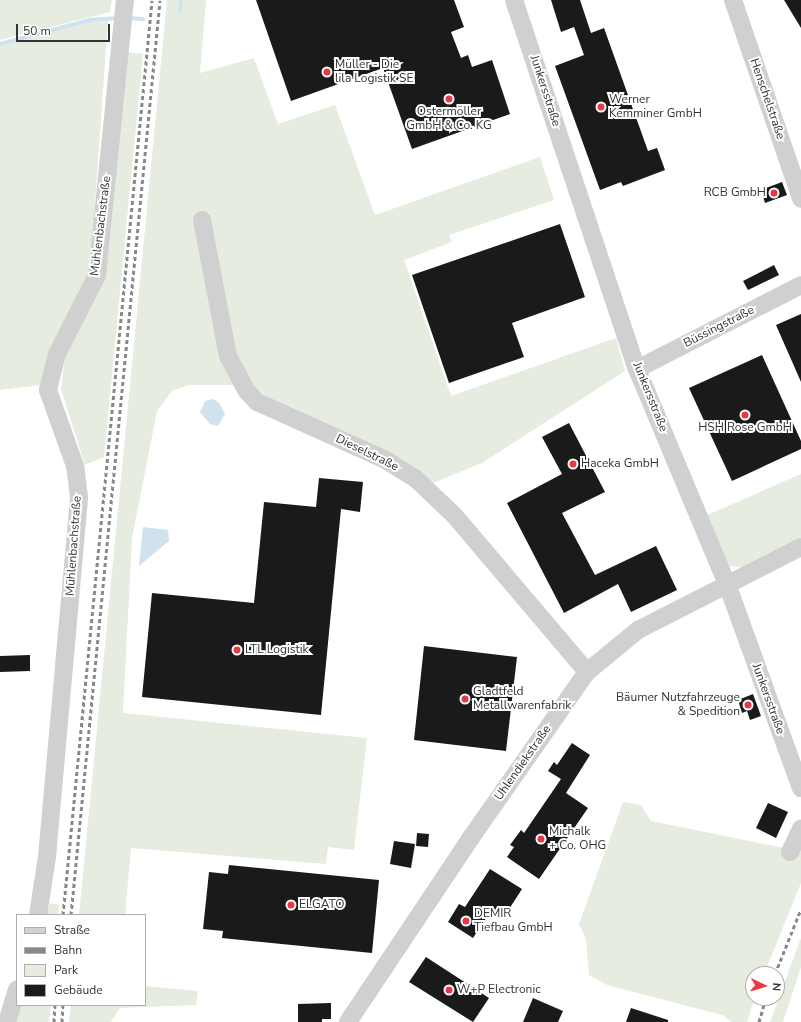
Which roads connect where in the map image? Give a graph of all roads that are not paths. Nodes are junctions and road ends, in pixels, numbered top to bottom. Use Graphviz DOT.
graph roads {
  1 [pos="514,0"];
  2 [pos="733,0"];
  3 [pos="124,4"];
  4 [pos="801,199"];
  5 [pos="202,220"];
  6 [pos="801,285"];
  7 [pos="638,369"];
  8 [pos="801,547"];
  9 [pos="727,584"];
  10 [pos="587,672"];
  11 [pos="801,788"];
  12 [pos="801,828"];
  13 [pos="790,852"];
  14 [pos="38,914"];
  15 [pos="16,993"];
  16 [pos="7,1022"];
  17 [pos="348,1022"];
  1 -- 7 [label="street, Junkersstraße"];
  2 -- 4 [label="street, Henschelstraße"];
  3 -- 14 [label="street, Mühlenbachstraße"];
  5 -- 10 [label="street, Dieselstraße"];
  6 -- 7 [label="street, Büssingstraße"];
  7 -- 9 [label="street, Junkersstraße"];
  8 -- 9 [label="street, Uhlendiekstraße"];
  9 -- 10 [label="street, Uhlendiekstraße"];
  9 -- 11 [label="street, Junkersstraße"];
  10 -- 17 [label="street, Uhlendiekstraße"];
  12 -- 13 [label="street"];
  15 -- 16 [label="street"];
}
